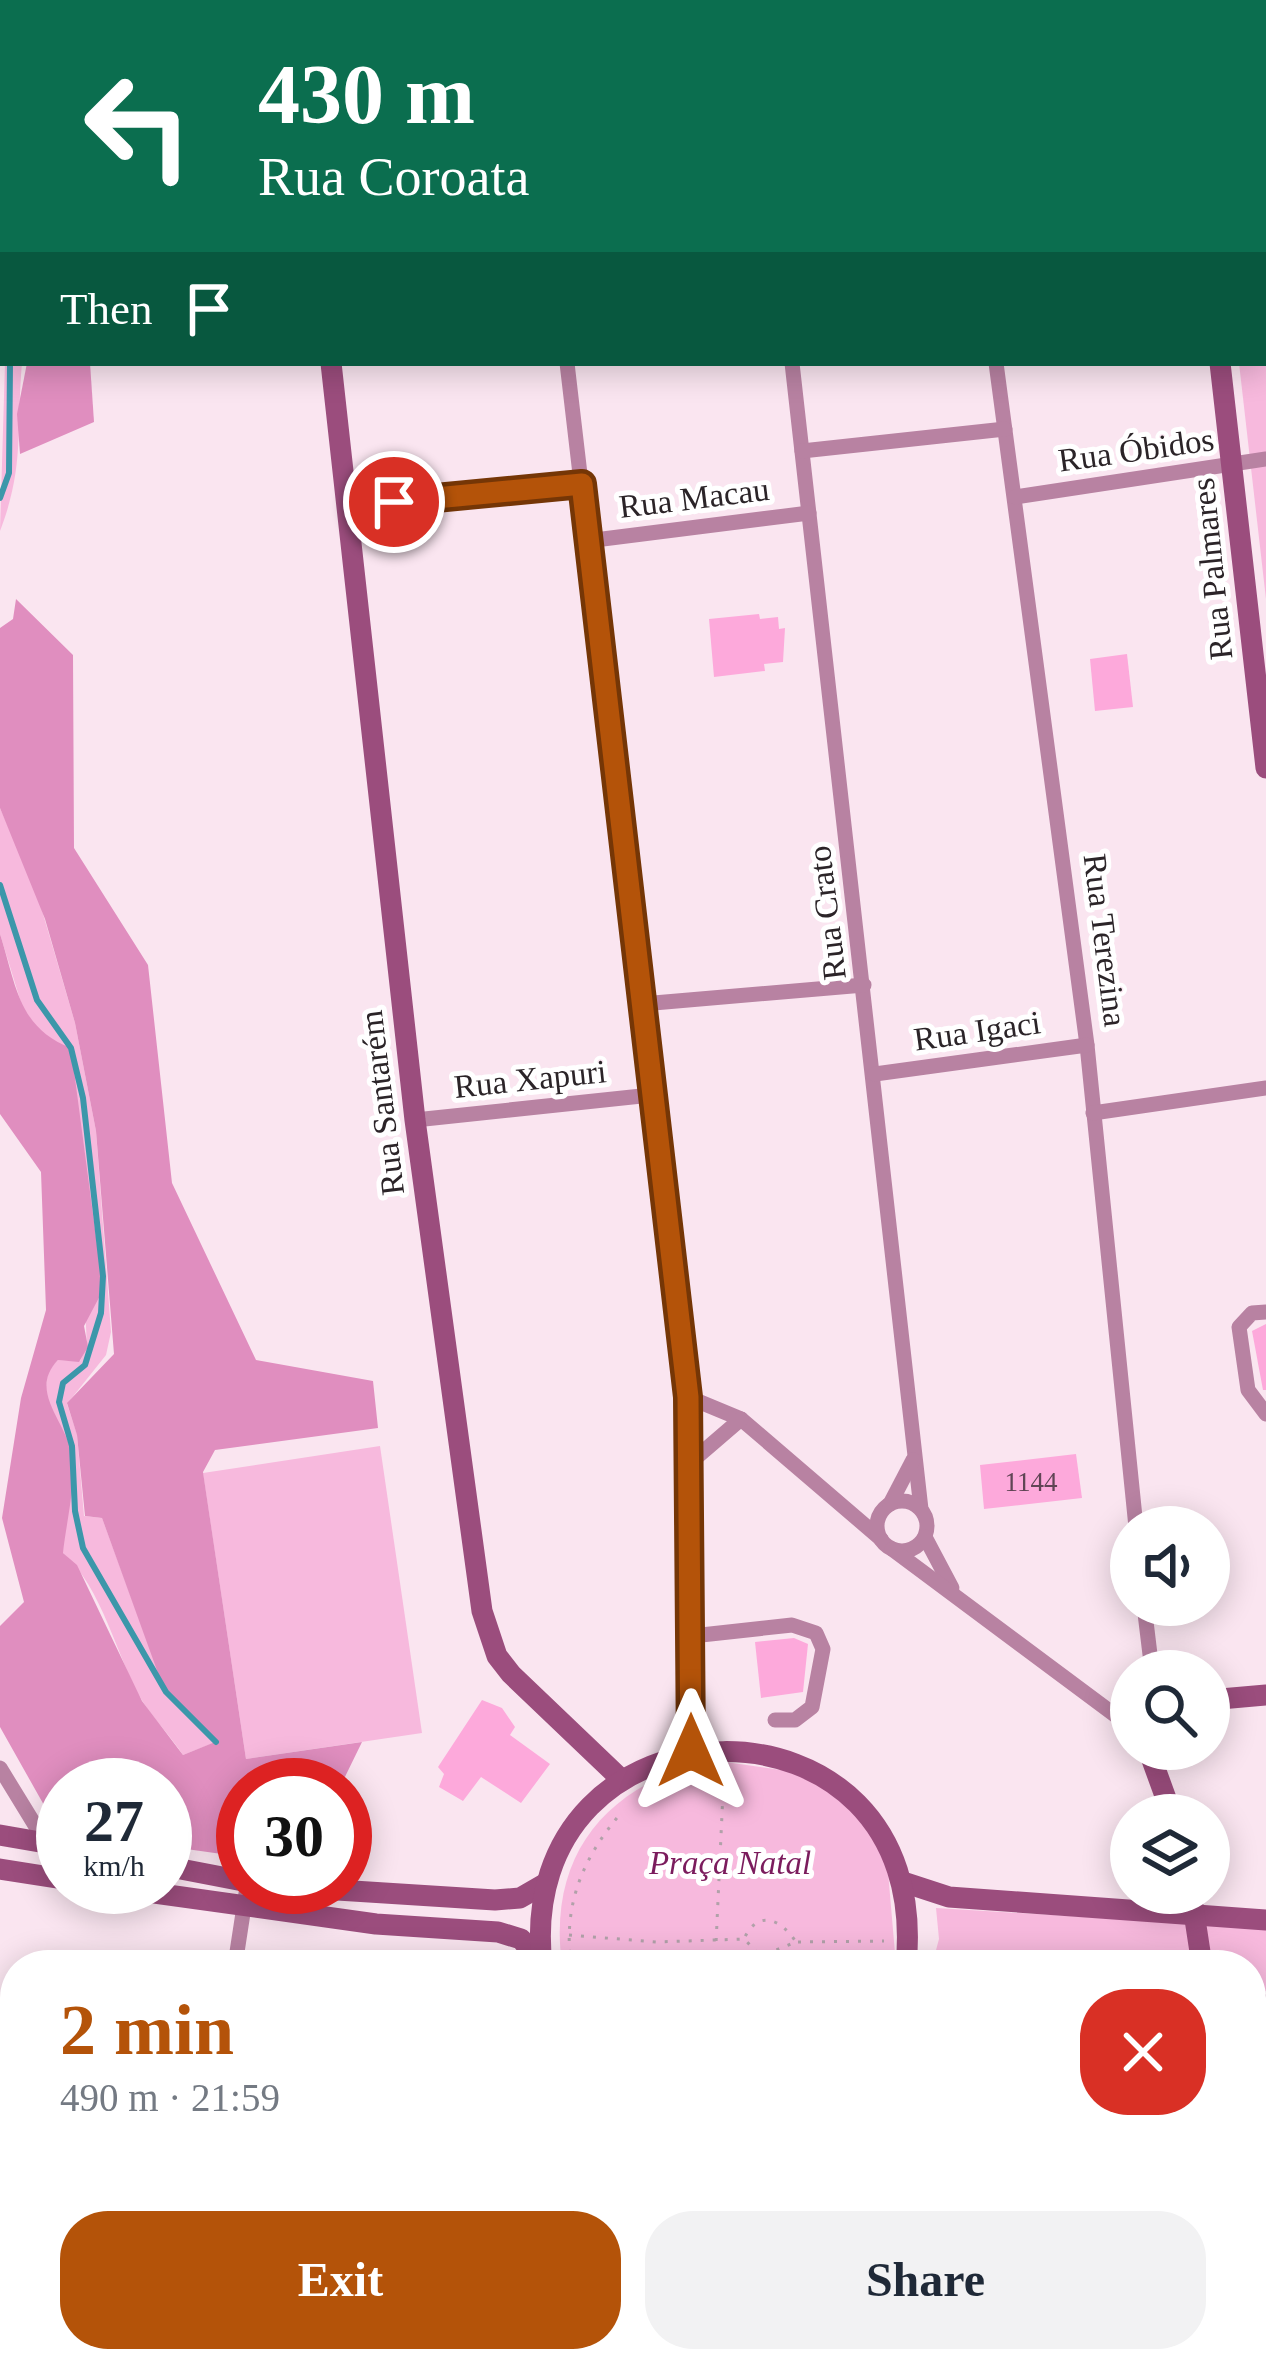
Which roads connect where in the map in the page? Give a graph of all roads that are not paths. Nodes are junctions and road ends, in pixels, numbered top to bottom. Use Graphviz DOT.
graph roads {
  1 [pos="331,366"];
  2 [pos="567,366"];
  3 [pos="792,366"];
  4 [pos="996,366"];
  5 [pos="1220,366"];
  6 [pos="1005,429"];
  7 [pos="802,451"];
  8 [pos="1266,459"];
  9 [pos="1232,465"];
  10 [pos="582,484"];
  11 [pos="1015,497"];
  12 [pos="347,506"];
  13 [pos="809,513"];
  14 [pos="587,541"];
  15 [pos="1266,768"];
  16 [pos="864,985"];
  17 [pos="642,1004"];
  18 [pos="1087,1045"];
  19 [pos="875,1074"];
  20 [pos="1266,1088"];
  21 [pos="651,1095"];
  22 [pos="1093,1113"];
  23 [pos="415,1120"];
  24 [pos="1266,1312"];
  25 [pos="688,1397"];
  26 [pos="1266,1414"];
  27 [pos="741,1419"];
  28 [pos="915,1457"];
  29 [pos="691,1462"];
  30 [pos="842,1504"];
  31 [pos="1134,1506"];
  32 [pos="887,1507"];
  33 [pos="920,1509"];
  34 [pos="925,1537"];
  35 [pos="886,1544"];
  36 [pos="953,1591"];
  37 [pos="692,1636"];
  38 [pos="1266,1695"];
  39 [pos="1230,1698"];
  40 [pos="1110,1707"];
  41 [pos="775,1720"];
  42 [pos="691,1751"];
  43 [pos="0,1768"];
  44 [pos="1159,1770"];
  45 [pos="1162,1770"];
  46 [pos="1162,1775"];
  47 [pos="622,1780"];
  48 [pos="1167,1794"];
  49 [pos="36,1819"];
  50 [pos="0,1835"];
  51 [pos="36,1842"];
  52 [pos="0,1869"];
  53 [pos="36,1875"];
  54 [pos="903,1882"];
  55 [pos="546,1883"];
  56 [pos="372,1892"];
  57 [pos="241,1914"];
  58 [pos="352,1914"];
  59 [pos="1196,1914"];
  60 [pos="1197,1918"];
  61 [pos="1266,1919"];
  62 [pos="237,1950"];
  63 [pos="530,1950"];
  64 [pos="541,1950"];
  65 [pos="908,1950"];
  66 [pos="1200,1950"];
  1 -- 12 [label="street, Rua Santarém"];
  2 -- 10 [label="street"];
  3 -- 7 [label="street, Rua Crato"];
  4 -- 6 [label="street, Rua Terezina"];
  5 -- 9 [label="street, Rua Palmares"];
  6 -- 7 [label="street"];
  6 -- 11 [label="street, Rua Terezina"];
  7 -- 13 [label="street, Rua Crato"];
  8 -- 9 [label="street, Rua Óbidos"];
  9 -- 11 [label="street, Rua Óbidos"];
  9 -- 15 [label="street, Rua Palmares"];
  10 -- 12 [label="street"];
  10 -- 14 [label="street"];
  11 -- 18 [label="street, Rua Terezina"];
  12 -- 23 [label="street, Rua Santarém"];
  13 -- 14 [label="street, Rua Macau"];
  13 -- 16 [label="street, Rua Crato"];
  14 -- 17 [label="street"];
  16 -- 17 [label="street"];
  16 -- 19 [label="street, Rua Crato"];
  17 -- 21 [label="street"];
  18 -- 19 [label="street, Rua Igaci"];
  18 -- 22 [label="street, Rua Terezina"];
  19 -- 28 [label="street, Rua Crato"];
  20 -- 22 [label="street"];
  21 -- 23 [label="street, Rua Xapuri"];
  21 -- 25 [label="street"];
  22 -- 31 [label="street, Rua Terezina"];
  23 -- 47 [label="street, Rua Santarém"];
  24 -- 26 [label="street"];
  25 -- 27 [label="street"];
  25 -- 29 [label="street"];
  27 -- 29 [label="street"];
  27 -- 30 [label="street"];
  28 -- 32 [label="street"];
  28 -- 33 [label="street, Rua Crato"];
  29 -- 37 [label="street"];
  30 -- 32 [label="street"];
  30 -- 35 [label="street"];
  32 -- 33 [label="street"];
  32 -- 35 [label="street"];
  33 -- 34 [label="street"];
  34 -- 35 [label="street"];
  34 -- 36 [label="street"];
  35 -- 36 [label="street"];
  36 -- 40 [label="street"];
  37 -- 41 [label="street"];
  37 -- 42 [label="street"];
  38 -- 39 [label="street"];
  42 -- 47 [label="street"];
  42 -- 54 [label="street"];
  43 -- 49 [label="street"];
  44 -- 46 [label="street"];
  45 -- 46 [label="street"];
  46 -- 48 [label="street"];
  47 -- 55 [label="street"];
  50 -- 51 [label="street"];
  52 -- 53 [label="street"];
  54 -- 60 [label="street"];
  54 -- 65 [label="street"];
  55 -- 56 [label="street"];
  55 -- 64 [label="street"];
  57 -- 62 [label="street"];
  58 -- 63 [label="street"];
  59 -- 60 [label="street"];
  60 -- 61 [label="street"];
  60 -- 66 [label="street"];
}
